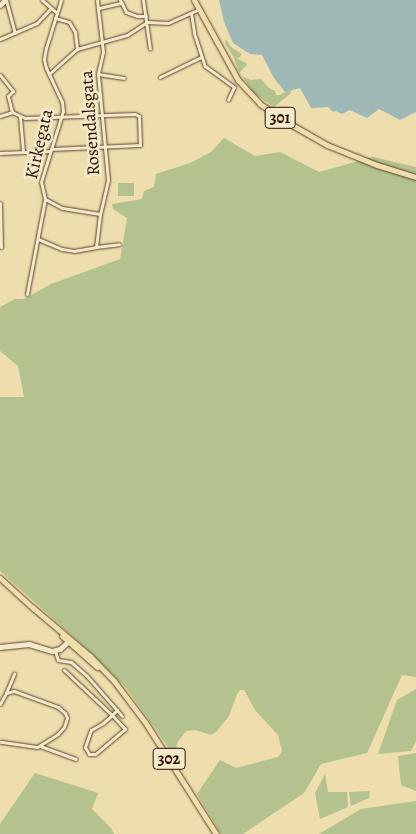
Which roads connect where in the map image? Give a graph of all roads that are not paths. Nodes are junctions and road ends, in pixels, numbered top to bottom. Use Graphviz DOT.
graph roads {
  1 [pos="5,0"];
  2 [pos="42,0"];
  3 [pos="61,0"];
  4 [pos="97,0"];
  5 [pos="144,0"];
  6 [pos="194,0"];
  7 [pos="120,2"];
  8 [pos="0,5"];
  9 [pos="99,8"];
  10 [pos="50,9"];
  11 [pos="199,9"];
  12 [pos="57,13"];
  13 [pos="191,13"];
  14 [pos="146,16"];
  15 [pos="55,18"];
  16 [pos="147,22"];
  17 [pos="15,33"];
  18 [pos="0,40"];
  19 [pos="102,44"];
  20 [pos="77,49"];
  21 [pos="150,49"];
  22 [pos="201,57"];
  23 [pos="49,74"];
  24 [pos="98,74"];
  25 [pos="0,75"];
  26 [pos="160,77"];
  27 [pos="124,78"];
  28 [pos="228,100"];
  29 [pos="12,112"];
  30 [pos="102,115"];
  31 [pos="0,116"];
  32 [pos="61,116"];
  33 [pos="20,117"];
  34 [pos="105,147"];
  35 [pos="50,150"];
  36 [pos="23,152"];
  37 [pos="0,153"];
  38 [pos="416,176"];
  39 [pos="45,199"];
  40 [pos="0,203"];
  41 [pos="100,214"];
  42 [pos="38,239"];
  43 [pos="119,244"];
  44 [pos="96,247"];
  45 [pos="1,248"];
  46 [pos="27,294"];
  47 [pos="0,578"];
  48 [pos="69,640"];
  49 [pos="0,647"];
  50 [pos="55,651"];
  51 [pos="64,670"];
  52 [pos="14,674"];
  53 [pos="6,694"];
  54 [pos="0,704"];
  55 [pos="117,710"];
  56 [pos="112,715"];
  57 [pos="122,716"];
  58 [pos="0,742"];
  59 [pos="40,746"];
  60 [pos="76,759"];
  61 [pos="216,834"];
  1 -- 8 [label="street"];
  1 -- 17 [label="street"];
  2 -- 10 [label="street"];
  3 -- 12 [label="street, Kirkegata"];
  4 -- 9 [label="street, Rosendalsgata"];
  5 -- 14 [label="street"];
  6 -- 11 [label="main road, 301"];
  7 -- 9 [label="street"];
  7 -- 14 [label="street"];
  9 -- 19 [label="street, Rosendalsgata"];
  10 -- 12 [label="street"];
  10 -- 17 [label="street"];
  11 -- 13 [label="street"];
  11 -- 38 [label="main road, 301"];
  12 -- 15 [label="street, Kirkegata"];
  13 -- 16 [label="street"];
  13 -- 22 [label="street"];
  14 -- 16 [label="street"];
  15 -- 20 [label="street"];
  15 -- 23 [label="street, Kirkegata"];
  16 -- 19 [label="street"];
  16 -- 21 [label="street"];
  17 -- 18 [label="street"];
  19 -- 20 [label="street"];
  19 -- 24 [label="street, Rosendalsgata"];
  20 -- 23 [label="street"];
  22 -- 26 [label="street"];
  22 -- 28 [label="street"];
  23 -- 32 [label="street, Kirkegata"];
  24 -- 27 [label="street"];
  24 -- 30 [label="street, Rosendalsgata"];
  25 -- 29 [label="street"];
  29 -- 31 [label="street"];
  29 -- 33 [label="street"];
  30 -- 32 [label="street"];
  30 -- 34 [label="street, Rosendalsgata"];
  30 -- 34 [label="street"];
  32 -- 33 [label="street"];
  32 -- 35 [label="street, Kirkegata"];
  33 -- 36 [label="street"];
  34 -- 35 [label="street"];
  34 -- 41 [label="street, Rosendalsgata"];
  35 -- 36 [label="street"];
  35 -- 39 [label="street, Kirkegata"];
  36 -- 37 [label="street"];
  39 -- 41 [label="street"];
  39 -- 42 [label="street, Kirkegata"];
  40 -- 45 [label="street"];
  41 -- 44 [label="street, Rosendalsgata"];
  42 -- 44 [label="street"];
  42 -- 46 [label="street, Kirkegata"];
  43 -- 44 [label="street"];
  47 -- 48 [label="main road, 302"];
  48 -- 50 [label="street"];
  48 -- 61 [label="main road, 302"];
  49 -- 50 [label="street"];
  50 -- 55 [label="street"];
  51 -- 56 [label="street"];
  52 -- 53 [label="street"];
  53 -- 54 [label="street"];
  53 -- 59 [label="street"];
  55 -- 56 [label="street"];
  55 -- 57 [label="street"];
  56 -- 56 [label="street"];
  58 -- 59 [label="street"];
  59 -- 60 [label="street"];
}
